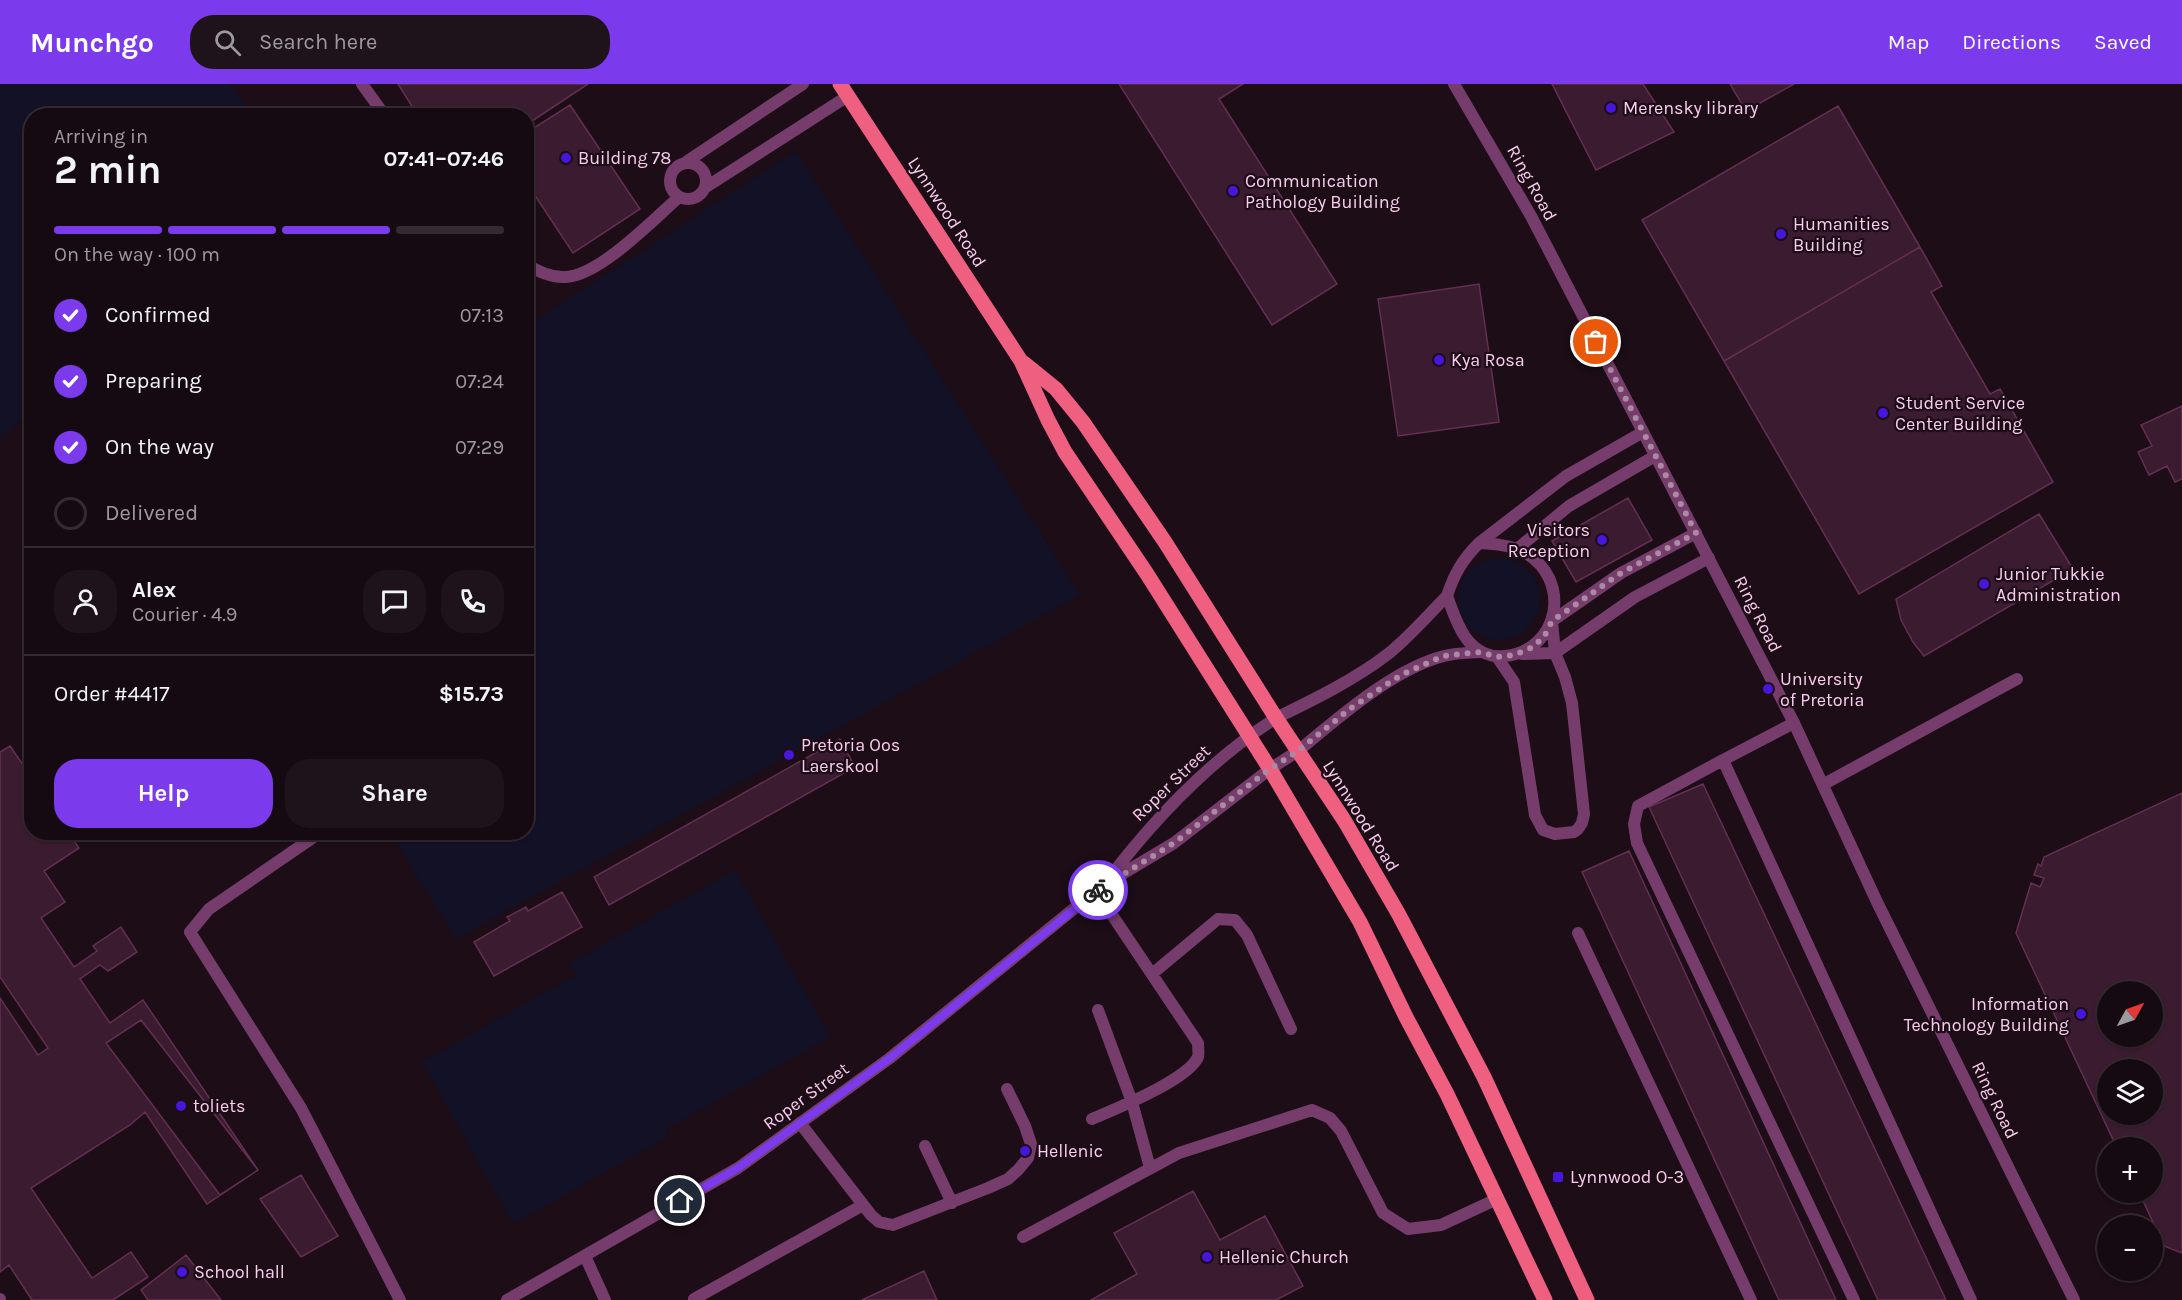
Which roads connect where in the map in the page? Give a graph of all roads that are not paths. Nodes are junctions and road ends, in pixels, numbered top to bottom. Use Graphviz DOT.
graph roads {
  1 [pos="362,84"];
  2 [pos="803,84"];
  3 [pos="1454,84"];
  4 [pos="844,90"];
  5 [pos="379,108"];
  6 [pos="686,162"];
  7 [pos="706,187"];
  8 [pos="680,197"];
  9 [pos="534,270"];
  10 [pos="1021,361"];
  11 [pos="1643,432"];
  12 [pos="1655,456"];
  13 [pos="1696,533"];
  14 [pos="1479,543"];
  15 [pos="1517,549"];
  16 [pos="1709,558"];
  17 [pos="1447,596"];
  18 [pos="1552,621"];
  19 [pos="1480,652"];
  20 [pos="1555,653"];
  21 [pos="1514,655"];
  22 [pos="1497,657"];
  23 [pos="2017,679"];
  24 [pos="1276,718"];
  25 [pos="1794,723"];
  26 [pos="1248,736"];
  27 [pos="1298,751"];
  28 [pos="1723,760"];
  29 [pos="1270,769"];
  30 [pos="1824,784"];
  31 [pos="309,840"];
  32 [pos="1099,889"];
  33 [pos="1578,933"];
  34 [pos="1152,975"];
  35 [pos="1098,1010"];
  36 [pos="1291,1029"];
  37 [pos="1007,1089"];
  38 [pos="1132,1102"];
  39 [pos="1092,1119"];
  40 [pos="800,1123"];
  41 [pos="925,1146"];
  42 [pos="1150,1168"];
  43 [pos="1497,1198"];
  44 [pos="952,1203"];
  45 [pos="862,1205"];
  46 [pos="1023,1237"];
  47 [pos="585,1256"];
  48 [pos="694,1299"];
  49 [pos="400,1300"];
  50 [pos="507,1300"];
  51 [pos="605,1300"];
  52 [pos="1545,1300"];
  53 [pos="1587,1300"];
  54 [pos="1750,1300"];
  55 [pos="1854,1300"];
  56 [pos="1971,1300"];
  57 [pos="2074,1300"];
  1 -- 5 [label="street"];
  2 -- 6 [label="street"];
  3 -- 11 [label="street, Ring Road"];
  4 -- 7 [label="street"];
  4 -- 10 [label="main road, Lynnwood Road"];
  6 -- 7 [label="street"];
  6 -- 8 [label="street"];
  7 -- 8 [label="street"];
  8 -- 9 [label="street"];
  10 -- 24 [label="main road, Lynnwood Road"];
  10 -- 26 [label="main road, Lynnwood Road"];
  11 -- 12 [label="street, Ring Road"];
  11 -- 14 [label="street"];
  12 -- 13 [label="street, Ring Road"];
  12 -- 15 [label="street"];
  13 -- 16 [label="street, Ring Road"];
  13 -- 18 [label="street"];
  14 -- 15 [label="street"];
  14 -- 17 [label="street"];
  15 -- 18 [label="street"];
  16 -- 20 [label="street"];
  16 -- 25 [label="street, Ring Road"];
  17 -- 19 [label="street"];
  17 -- 24 [label="street, Roper Street"];
  18 -- 20 [label="street"];
  18 -- 21 [label="street"];
  19 -- 22 [label="street"];
  19 -- 27 [label="street, Roper Street"];
  20 -- 21 [label="street"];
  20 -- 22 [label="street"];
  21 -- 22 [label="street"];
  23 -- 30 [label="street"];
  24 -- 26 [label="street, Roper Street"];
  24 -- 27 [label="main road, Lynnwood Road"];
  25 -- 28 [label="street"];
  25 -- 30 [label="street, Ring Road"];
  26 -- 29 [label="main road, Lynnwood Road"];
  26 -- 32 [label="street, Roper Street"];
  27 -- 29 [label="street, Roper Street"];
  27 -- 53 [label="main road, Lynnwood Road"];
  28 -- 55 [label="street"];
  28 -- 56 [label="street"];
  29 -- 32 [label="street, Roper Street"];
  29 -- 43 [label="main road, Lynnwood Road"];
  30 -- 57 [label="street, Ring Road"];
  31 -- 49 [label="street"];
  32 -- 34 [label="street"];
  32 -- 40 [label="street, Roper Street"];
  33 -- 54 [label="street"];
  34 -- 36 [label="street"];
  34 -- 38 [label="street"];
  35 -- 38 [label="street"];
  37 -- 44 [label="street"];
  38 -- 39 [label="street"];
  38 -- 42 [label="street"];
  40 -- 45 [label="street"];
  40 -- 47 [label="street, Roper Street"];
  41 -- 44 [label="street"];
  42 -- 43 [label="street"];
  42 -- 46 [label="street"];
  43 -- 52 [label="main road, Lynnwood Road"];
  44 -- 45 [label="street"];
  45 -- 48 [label="street"];
  47 -- 50 [label="street, Roper Street"];
  47 -- 51 [label="street"];
}
